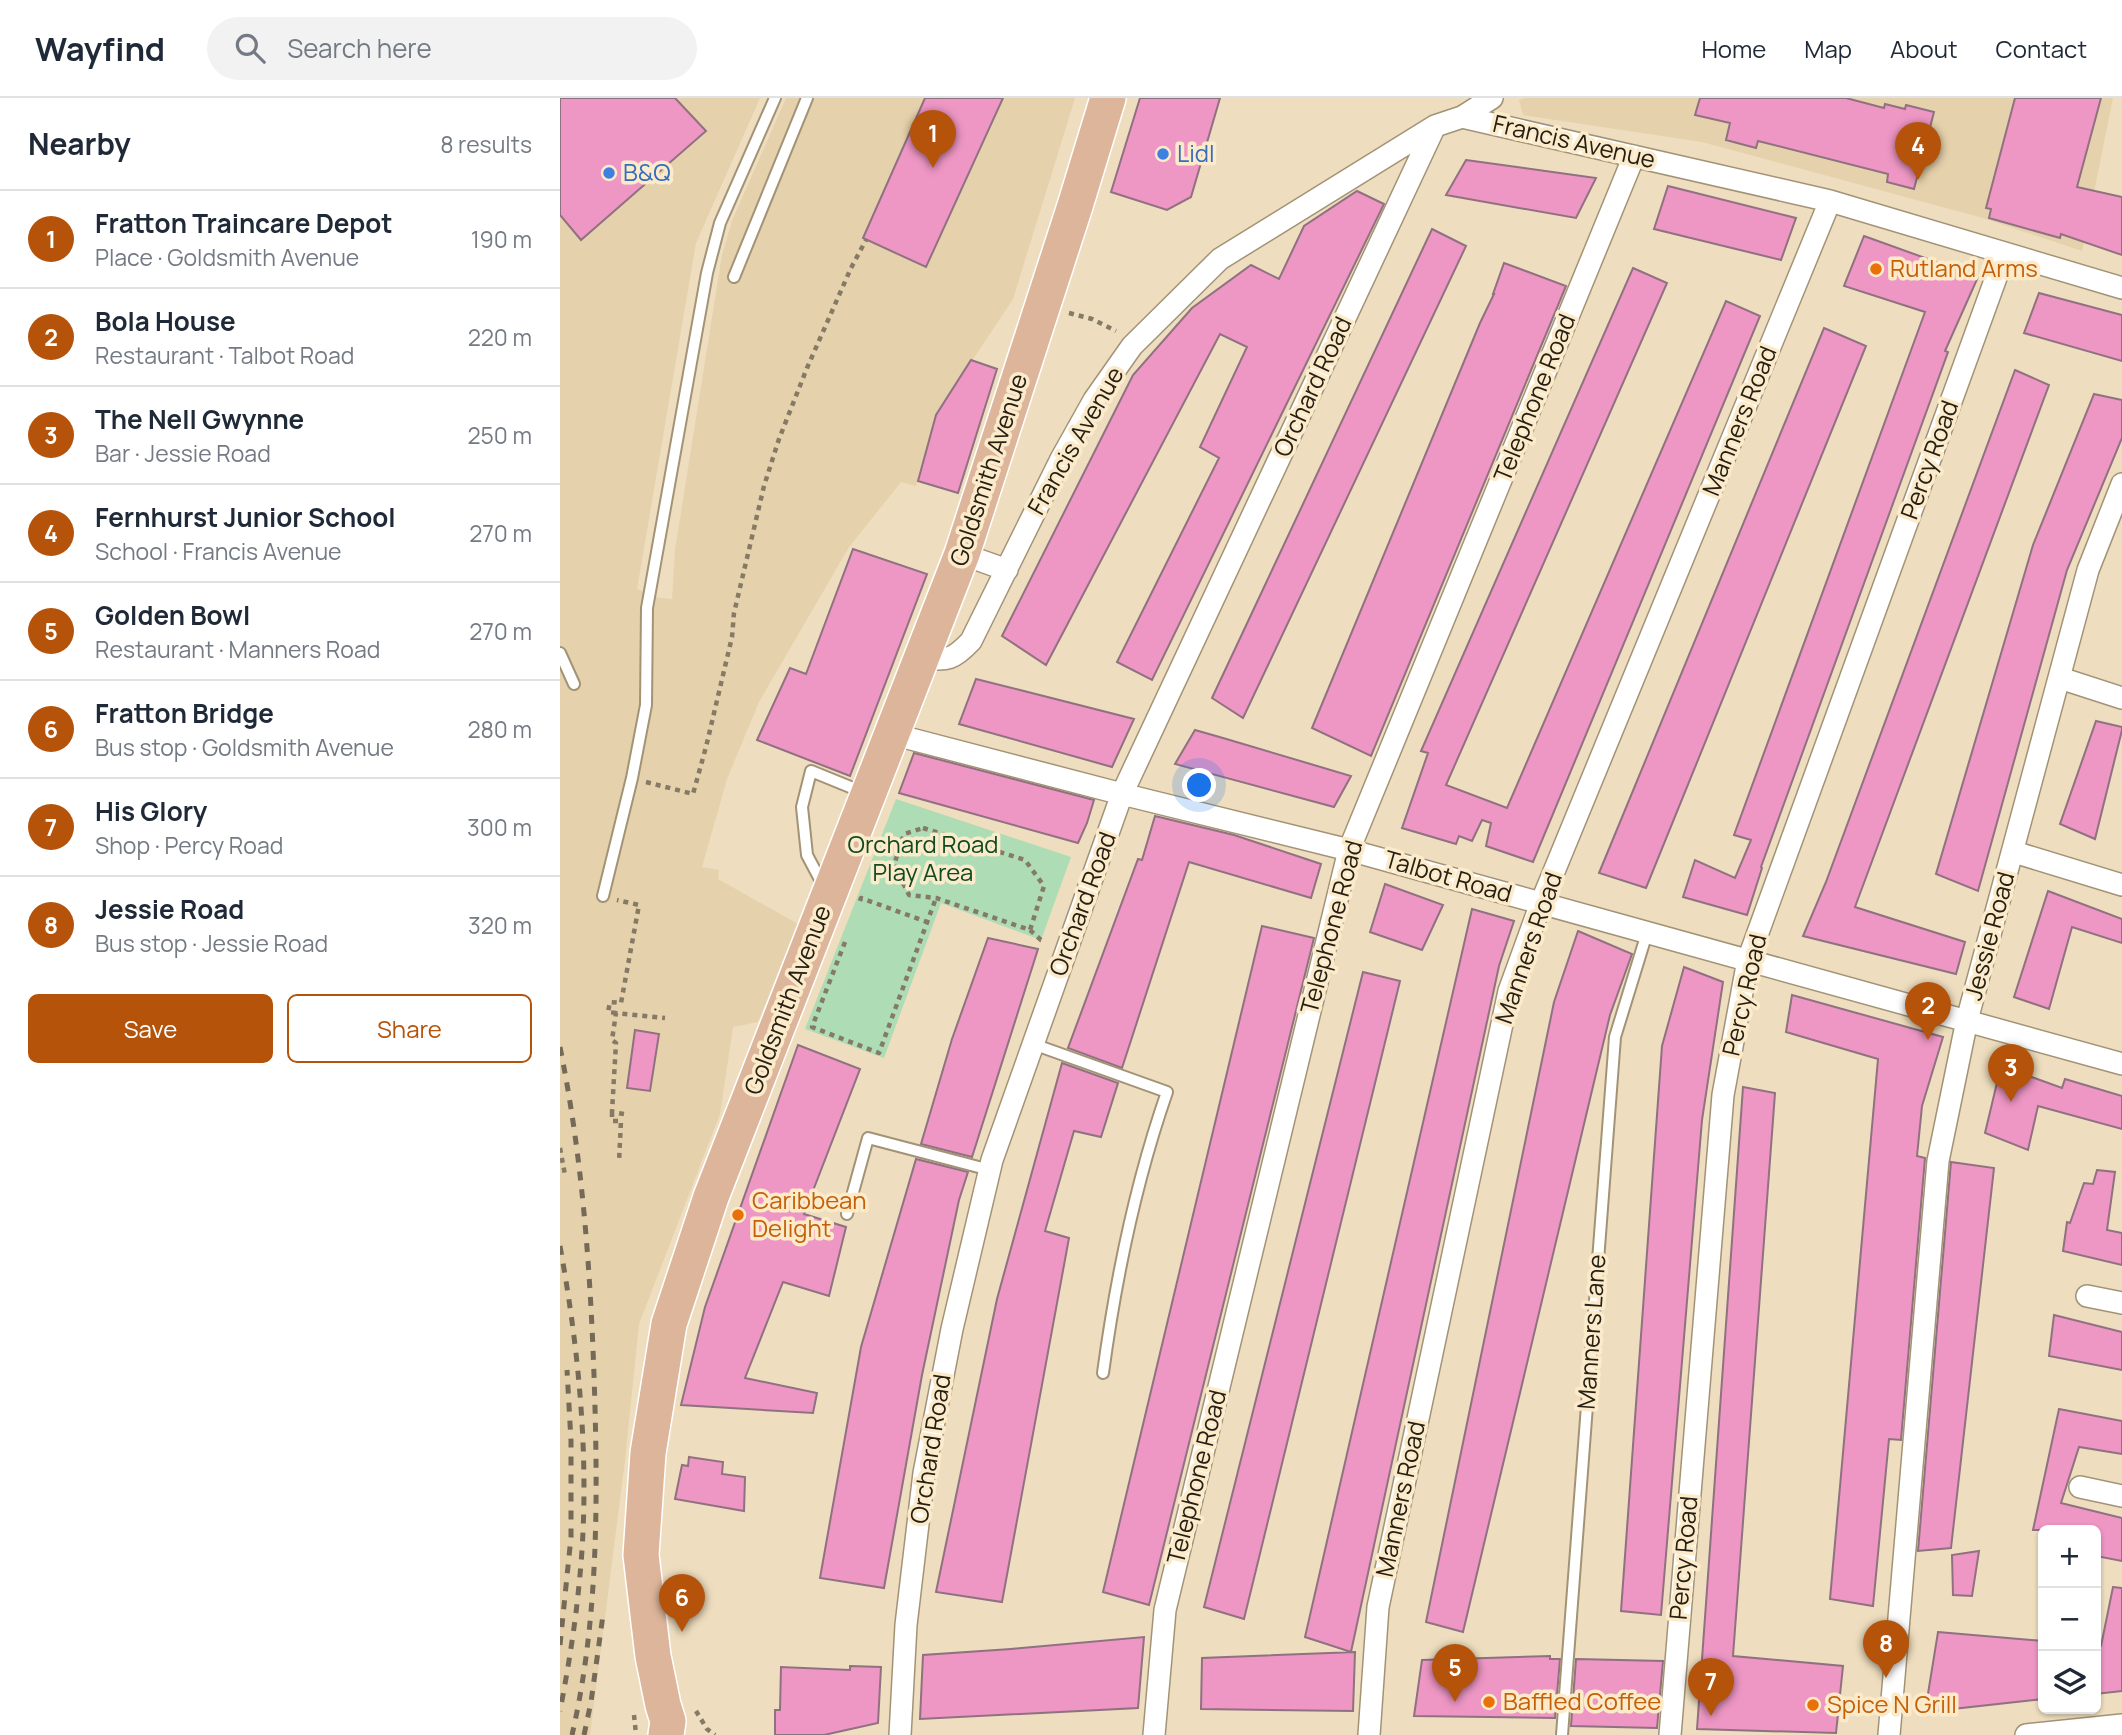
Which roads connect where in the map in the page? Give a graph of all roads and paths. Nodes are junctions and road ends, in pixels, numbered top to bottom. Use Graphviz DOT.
graph roads {
  1 [pos="775,98"];
  2 [pos="807,98"];
  3 [pos="1108,98"];
  4 [pos="1492,98"];
  5 [pos="1462,117"];
  6 [pos="1435,126"];
  7 [pos="1634,156"];
  8 [pos="1830,201"];
  9 [pos="866,240"];
  10 [pos="2005,253"];
  11 [pos="734,277"];
  12 [pos="2122,288"];
  13 [pos="1069,303"];
  14 [pos="1132,346"];
  15 [pos="2121,489"];
  16 [pos="962,554"];
  17 [pos="1007,570"];
  18 [pos="560,653"];
  19 [pos="921,658"];
  20 [pos="2060,678"];
  21 [pos="574,684"];
  22 [pos="2122,698"];
  23 [pos="892,734"];
  24 [pos="632,778"];
  25 [pos="867,793"];
  26 [pos="1122,794"];
  27 [pos="1349,850"];
  28 [pos="2014,852"];
  29 [pos="2122,885"];
  30 [pos="603,896"];
  31 [pos="936,898"];
  32 [pos="1541,903"];
  33 [pos="842,904"];
  34 [pos="927,922"];
  35 [pos="1030,930"];
  36 [pos="1647,933"];
  37 [pos="846,937"];
  38 [pos="1041,940"];
  39 [pos="1748,960"];
  40 [pos="616,1013"];
  41 [pos="665,1018"];
  42 [pos="1967,1020"];
  43 [pos="1033,1044"];
  44 [pos="2122,1064"];
  45 [pos="612,1112"];
  46 [pos="624,1114"];
  47 [pos="560,1148"];
  48 [pos="619,1162"];
  49 [pos="990,1170"];
  50 [pos="565,1175"];
  51 [pos="847,1214"];
  52 [pos="2087,1296"];
  53 [pos="2122,1303"];
  54 [pos="1103,1373"];
  55 [pos="2080,1487"];
  56 [pos="2122,1496"];
  57 [pos="634,1714"];
  58 [pos="678,1724"];
  59 [pos="2122,1725"];
  60 [pos="636,1735"];
  61 [pos="715,1735"];
  62 [pos="900,1735"];
  63 [pos="1154,1735"];
  64 [pos="1369,1735"];
  65 [pos="1562,1735"];
  66 [pos="1670,1735"];
  67 [pos="1889,1735"];
  68 [pos="2026,1735"];
  1 -- 24 [label="lane"];
  2 -- 11 [label="lane"];
  3 -- 16 [label="main road, Goldsmith Avenue"];
  4 -- 5 [label="street"];
  5 -- 6 [label="street, Francis Avenue"];
  5 -- 7 [label="street, Francis Avenue"];
  6 -- 14 [label="street, Francis Avenue"];
  6 -- 26 [label="street, Orchard Road"];
  7 -- 8 [label="street, Francis Avenue"];
  7 -- 27 [label="street, Telephone Road"];
  8 -- 10 [label="street, Francis Avenue"];
  8 -- 32 [label="street, Manners Road"];
  9 -- 24 [label="path"];
  10 -- 12 [label="street, Francis Avenue"];
  10 -- 39 [label="street, Percy Road"];
  13 -- 14 [label="path"];
  14 -- 17 [label="street, Francis Avenue"];
  15 -- 20 [label="street, Jessie Road"];
  16 -- 17 [label="street"];
  16 -- 19 [label="main road, Goldsmith Avenue"];
  17 -- 19 [label="street, Francis Avenue"];
  18 -- 21 [label="lane"];
  19 -- 23 [label="main road, Goldsmith Avenue"];
  20 -- 22 [label="street"];
  20 -- 28 [label="street, Jessie Road"];
  23 -- 25 [label="main road, Goldsmith Avenue"];
  23 -- 26 [label="street, Talbot Road"];
  24 -- 30 [label="lane"];
  25 -- 33 [label="main road, Goldsmith Avenue"];
  25 -- 33 [label="lane"];
  26 -- 27 [label="street, Talbot Road"];
  26 -- 43 [label="street, Orchard Road"];
  27 -- 32 [label="street, Talbot Road"];
  27 -- 63 [label="street, Telephone Road"];
  28 -- 29 [label="street"];
  28 -- 42 [label="street, Jessie Road"];
  30 -- 40 [label="path"];
  31 -- 34 [label="path"];
  31 -- 35 [label="path"];
  31 -- 35 [label="path"];
  32 -- 36 [label="street, Talbot Road"];
  32 -- 64 [label="street, Manners Road"];
  33 -- 34 [label="path"];
  33 -- 58 [label="main road, Goldsmith Avenue"];
  34 -- 37 [label="path"];
  35 -- 38 [label="path"];
  36 -- 39 [label="street, Talbot Road"];
  36 -- 65 [label="lane, Manners Lane"];
  39 -- 42 [label="street, Talbot Road"];
  39 -- 66 [label="street, Percy Road"];
  40 -- 41 [label="path"];
  40 -- 45 [label="path"];
  42 -- 44 [label="street, Talbot Road"];
  42 -- 67 [label="street, Jessie Road"];
  43 -- 49 [label="street, Orchard Road"];
  43 -- 54 [label="lane"];
  45 -- 46 [label="path"];
  45 -- 48 [label="path"];
  47 -- 50 [label="path"];
  49 -- 51 [label="lane"];
  49 -- 62 [label="street, Orchard Road"];
  52 -- 53 [label="street"];
  55 -- 56 [label="street"];
  57 -- 60 [label="path"];
  58 -- 61 [label="path"];
  59 -- 68 [label="street"];
}
